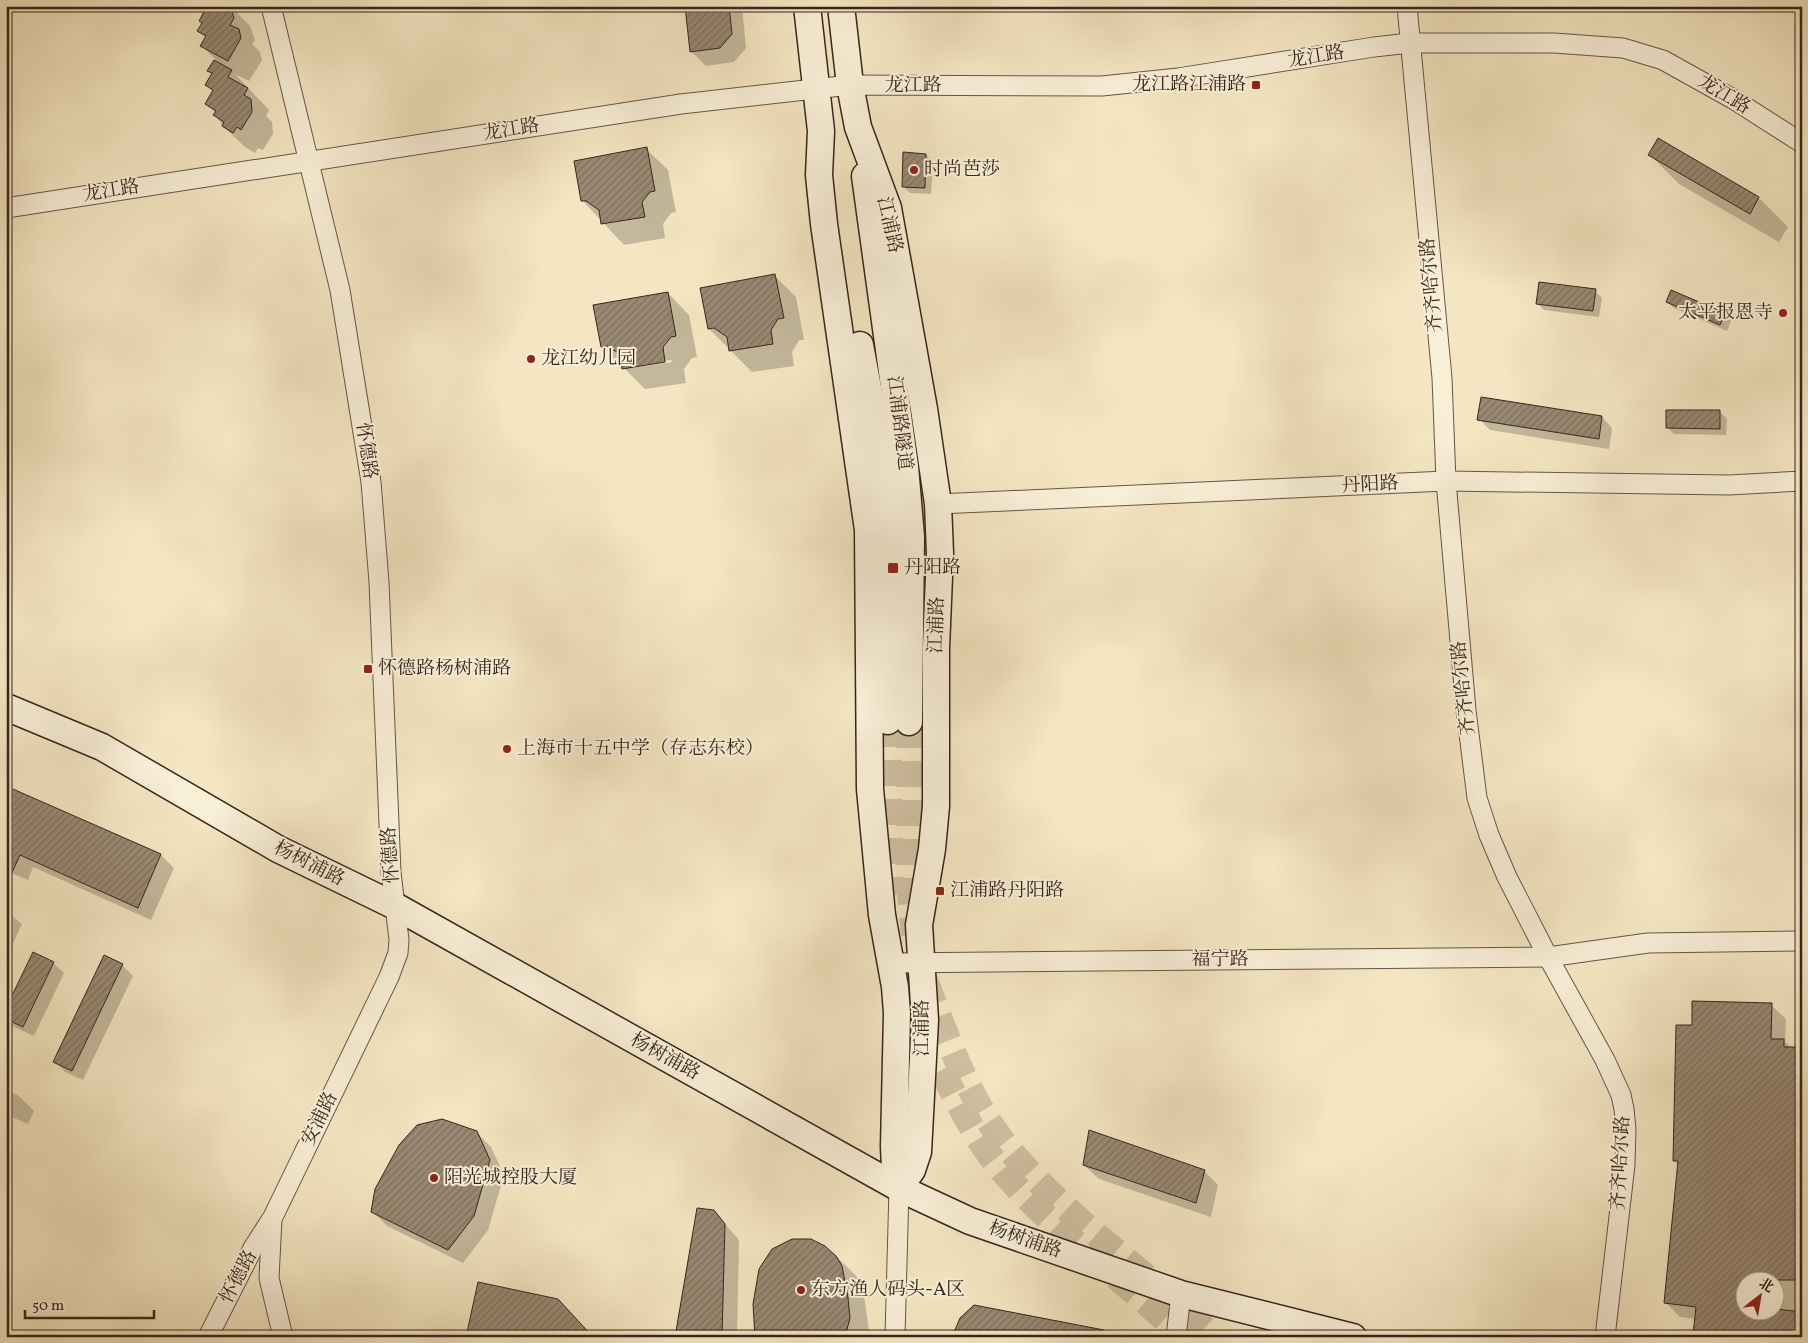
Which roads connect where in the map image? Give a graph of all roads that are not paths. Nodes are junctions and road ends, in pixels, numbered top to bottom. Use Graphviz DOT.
graph roads {
  1 [pos="271,6"];
  2 [pos="808,6"];
  3 [pos="841,6"];
  4 [pos="1407,6"];
  5 [pos="1410,43"];
  6 [pos="850,85"];
  7 [pos="815,88"];
  8 [pos="858,127"];
  9 [pos="821,131"];
  10 [pos="1802,143"];
  11 [pos="308,161"];
  12 [pos="6,208"];
  13 [pos="1446,481"];
  14 [pos="1802,481"];
  15 [pos="938,504"];
  16 [pos="6,707"];
  17 [pos="395,906"];
  18 [pos="1802,941"];
  19 [pos="1548,957"];
  20 [pos="920,962"];
  21 [pos="891,963"];
  22 [pos="899,1188"];
  23 [pos="272,1219"];
  24 [pos="1182,1294"];
  25 [pos="208,1337"];
  26 [pos="283,1337"];
  27 [pos="895,1337"];
  28 [pos="1176,1337"];
  29 [pos="1353,1337"];
  30 [pos="1604,1337"];
  1 -- 11 [label="street, 怀德路"];
  2 -- 7 [label="main road, 江浦路"];
  3 -- 6 [label="main road, 江浦路"];
  4 -- 5 [label="street, 齐齐哈尔路"];
  5 -- 6 [label="street, 龙江路"];
  5 -- 10 [label="street, 龙江路"];
  5 -- 13 [label="street, 齐齐哈尔路"];
  6 -- 7 [label="street, 龙江路"];
  6 -- 8 [label="main road, 江浦路"];
  7 -- 9 [label="main road, 江浦路"];
  7 -- 11 [label="street, 龙江路"];
  8 -- 9 [label="main road, 江浦路隧道"];
  8 -- 15 [label="main road, 江浦路"];
  9 -- 21 [label="main road, 江浦路"];
  11 -- 12 [label="street, 龙江路"];
  11 -- 17 [label="street, 怀德路"];
  13 -- 14 [label="street, 丹阳路"];
  13 -- 15 [label="street, 丹阳路"];
  13 -- 19 [label="street, 齐齐哈尔路"];
  15 -- 20 [label="main road, 江浦路"];
  16 -- 17 [label="main road, 杨树浦路"];
  17 -- 22 [label="main road, 杨树浦路"];
  17 -- 23 [label="street, 安浦路"];
  18 -- 19 [label="street, 福宁路"];
  19 -- 20 [label="street, 福宁路"];
  19 -- 30 [label="street, 齐齐哈尔路"];
  20 -- 21 [label="street, 福宁路"];
  20 -- 22 [label="main road, 江浦路"];
  21 -- 22 [label="main road, 江浦路"];
  22 -- 24 [label="main road, 杨树浦路"];
  22 -- 27 [label="street, 江浦路"];
  23 -- 25 [label="street, 怀德路"];
  23 -- 26 [label="street, 安浦路"];
  24 -- 28 [label="street"];
  24 -- 29 [label="main road, 杨树浦路"];
}
